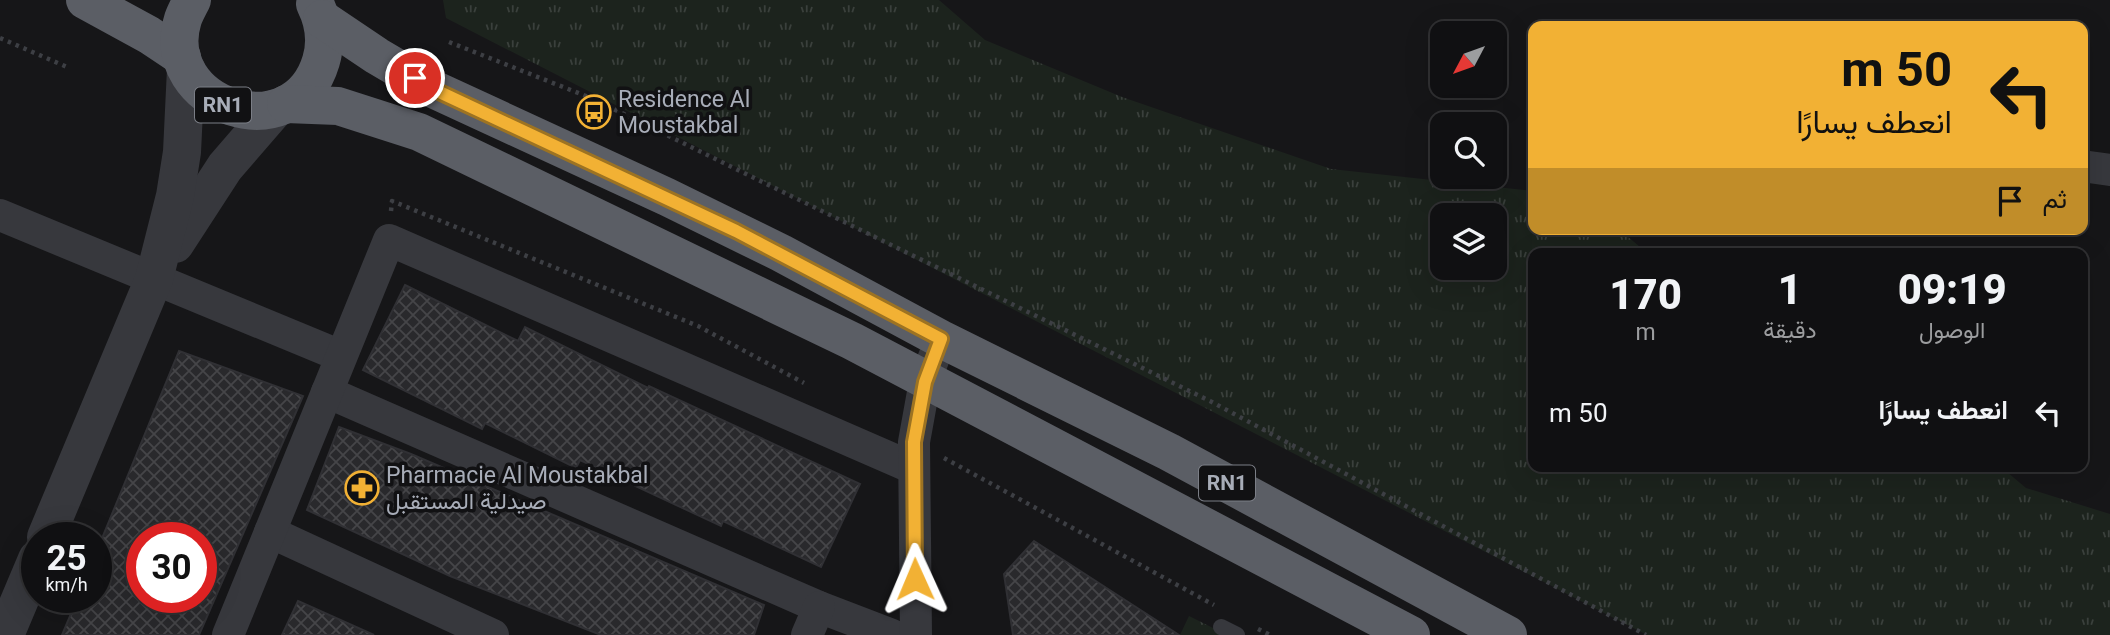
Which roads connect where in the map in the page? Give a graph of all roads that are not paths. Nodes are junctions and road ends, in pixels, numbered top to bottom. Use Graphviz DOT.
graph roads {
  1 [pos="85,0"];
  2 [pos="192,0"];
  3 [pos="317,10"];
  4 [pos="185,63"];
  5 [pos="281,106"];
  6 [pos="2088,167"];
  7 [pos="2110,170"];
  8 [pos="0,215"];
  9 [pos="154,279"];
  10 [pos="941,339"];
  11 [pos="341,356"];
  12 [pos="925,382"];
  13 [pos="327,392"];
  14 [pos="913,468"];
  15 [pos="52,522"];
  16 [pos="270,532"];
  17 [pos="21,597"];
  18 [pos="813,621"];
  19 [pos="1221,627"];
  20 [pos="460,628"];
  21 [pos="5,635"];
  22 [pos="228,635"];
  23 [pos="493,635"];
  24 [pos="892,635"];
  25 [pos="916,635"];
  26 [pos="1237,635"];
  27 [pos="1411,635"];
  28 [pos="1508,635"];
  1 -- 4 [label="highway, RN1"];
  2 -- 4 [label="highway, RN1"];
  3 -- 5 [label="highway, RN1"];
  3 -- 10 [label="highway, RN1"];
  4 -- 5 [label="highway, RN1"];
  4 -- 9 [label="street"];
  5 -- 9 [label="street"];
  5 -- 12 [label="highway, RN1"];
  6 -- 7 [label="street"];
  8 -- 9 [label="street"];
  9 -- 11 [label="street"];
  9 -- 15 [label="street"];
  10 -- 12 [label="street"];
  10 -- 28 [label="highway, RN1"];
  11 -- 13 [label="street"];
  11 -- 14 [label="street"];
  12 -- 14 [label="street"];
  12 -- 27 [label="highway, RN1"];
  13 -- 16 [label="street"];
  13 -- 18 [label="street"];
  14 -- 25 [label="street"];
  16 -- 20 [label="street"];
  16 -- 22 [label="street"];
  17 -- 21 [label="street"];
  18 -- 24 [label="street"];
  19 -- 26 [label="lane"];
  20 -- 23 [label="street"];
}
